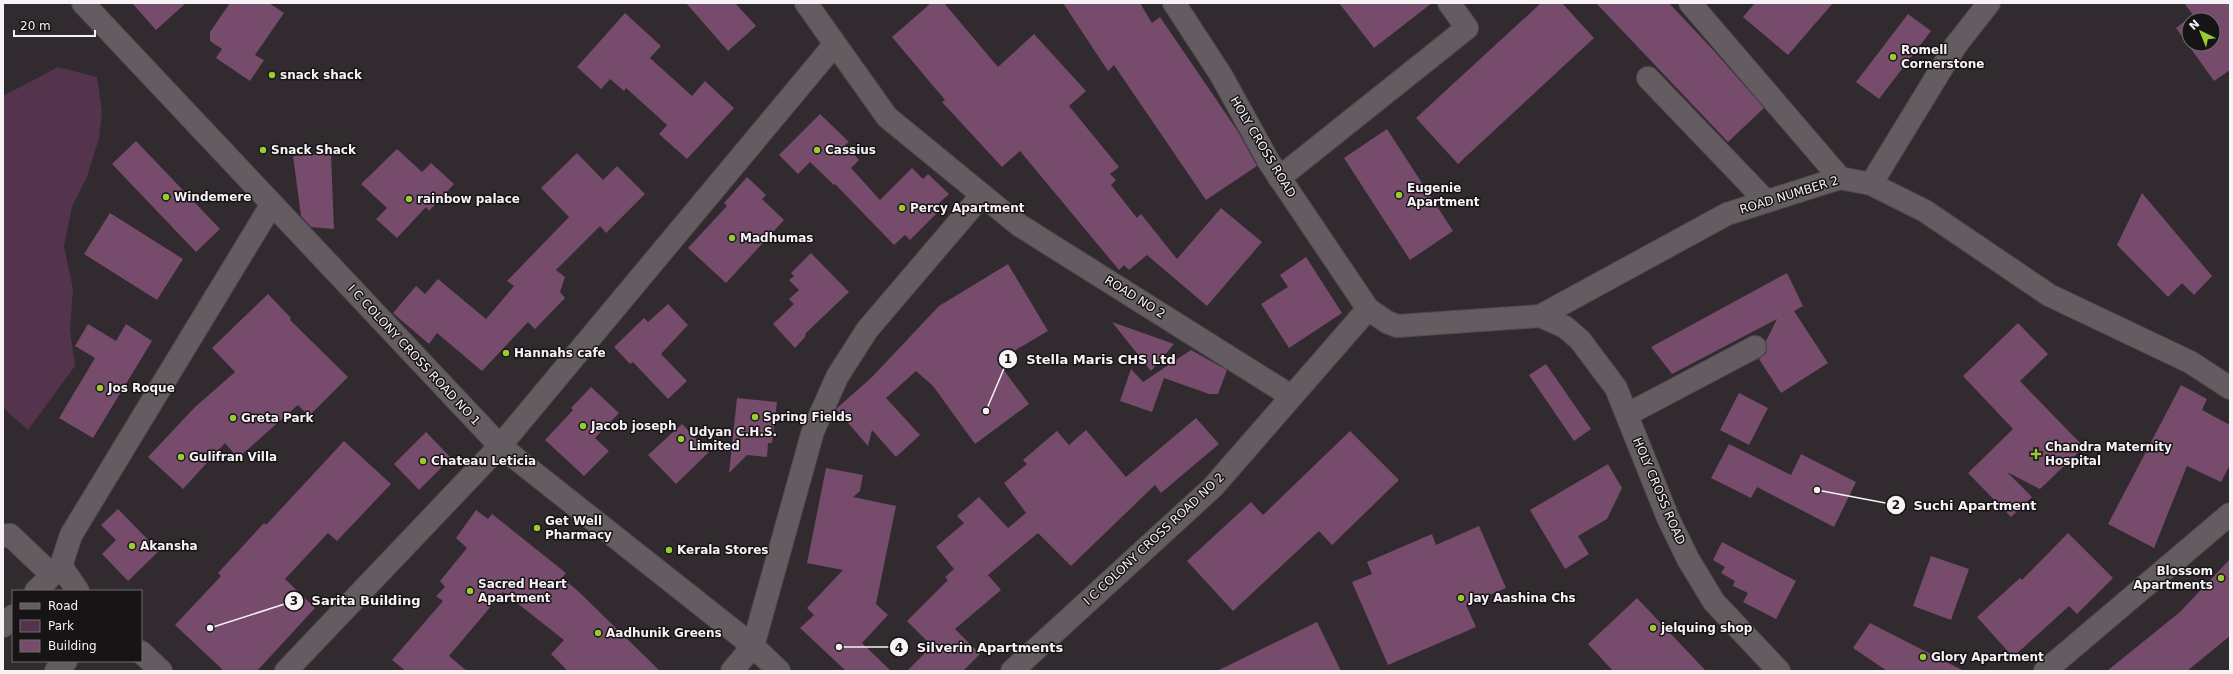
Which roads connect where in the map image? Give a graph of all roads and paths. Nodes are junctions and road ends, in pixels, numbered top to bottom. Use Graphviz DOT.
graph roads {
  1 [pos="83,3"];
  2 [pos="806,3"];
  3 [pos="1174,3"];
  4 [pos="1448,3"];
  5 [pos="1690,3"];
  6 [pos="1989,3"];
  7 [pos="835,44"];
  8 [pos="1648,78"];
  9 [pos="1279,178"];
  10 [pos="1840,178"];
  11 [pos="1871,184"];
  12 [pos="982,195"];
  13 [pos="1766,201"];
  14 [pos="272,204"];
  15 [pos="1368,309"];
  16 [pos="1540,316"];
  17 [pos="1755,347"];
  18 [pos="2228,382"];
  19 [pos="1291,396"];
  20 [pos="1628,414"];
  21 [pos="500,446"];
  22 [pos="2230,514"];
  23 [pos="3,536"];
  24 [pos="56,570"];
  25 [pos="37,590"];
  26 [pos="77,590"];
  27 [pos="12,617"];
  28 [pos="3,626"];
  29 [pos="753,646"];
  30 [pos="142,653"];
  31 [pos="65,662"];
  32 [pos="56,671"];
  33 [pos="161,671"];
  34 [pos="286,671"];
  35 [pos="732,671"];
  36 [pos="779,671"];
  37 [pos="1012,671"];
  38 [pos="1779,671"];
  39 [pos="2045,671"];
  1 -- 14 [label="street, I C COLONY CROSS ROAD NO 1"];
  2 -- 7 [label="street, ROAD NO 2"];
  3 -- 9 [label="street, HOLY CROSS ROAD"];
  4 -- 9 [label="street"];
  5 -- 10 [label="street"];
  6 -- 11 [label="street"];
  7 -- 12 [label="street, ROAD NO 2"];
  7 -- 21 [label="street"];
  8 -- 13 [label="street"];
  9 -- 15 [label="street, HOLY CROSS ROAD"];
  10 -- 11 [label="street, ROAD NUMBER 2"];
  10 -- 13 [label="street, ROAD NUMBER 2"];
  11 -- 18 [label="street, ROAD NUMBER 2"];
  12 -- 19 [label="street, ROAD NO 2"];
  12 -- 29 [label="street"];
  13 -- 16 [label="street, ROAD NUMBER 2"];
  14 -- 21 [label="street, I C COLONY CROSS ROAD NO 1"];
  14 -- 24 [label="street"];
  15 -- 16 [label="street"];
  15 -- 19 [label="street, I C COLONY CROSS ROAD NO 2"];
  16 -- 20 [label="street, HOLY CROSS ROAD"];
  17 -- 20 [label="street"];
  19 -- 37 [label="street, I C COLONY CROSS ROAD NO 2"];
  20 -- 38 [label="street, HOLY CROSS ROAD"];
  21 -- 29 [label="street, I C COLONY CROSS ROAD NO 1"];
  21 -- 34 [label="street"];
  22 -- 39 [label="street"];
  23 -- 24 [label="street"];
  24 -- 25 [label="street"];
  24 -- 26 [label="street"];
  27 -- 28 [label="street"];
  29 -- 35 [label="street"];
  29 -- 36 [label="street, I C COLONY CROSS ROAD NO 1"];
  30 -- 33 [label="street"];
  31 -- 32 [label="street"];
}
